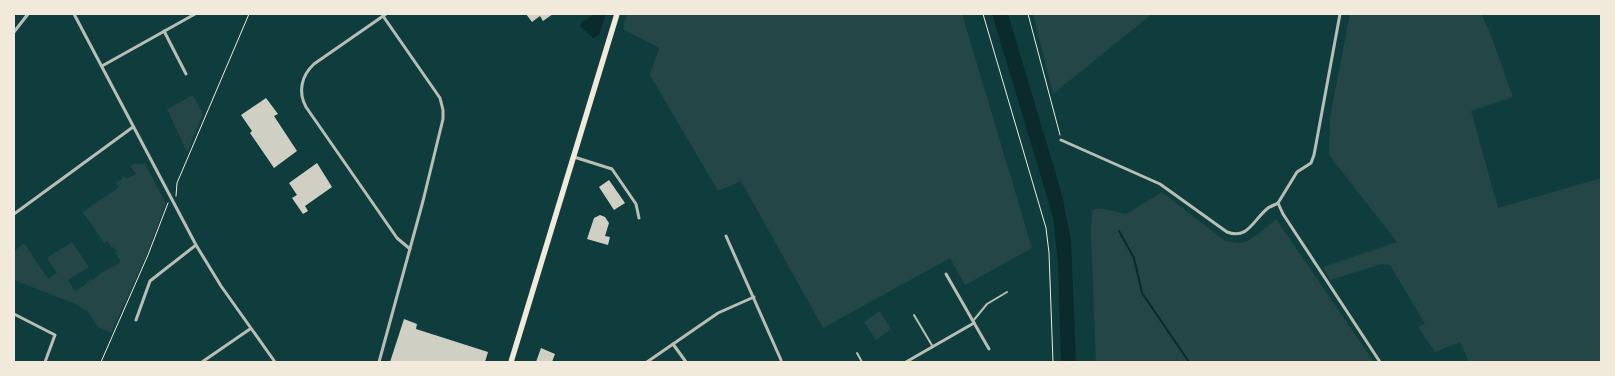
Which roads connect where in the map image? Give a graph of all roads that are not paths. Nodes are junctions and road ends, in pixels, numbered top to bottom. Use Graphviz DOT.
graph roads {
  1 [pos="28,14"];
  2 [pos="74,14"];
  3 [pos="194,14"];
  4 [pos="617,14"];
  5 [pos="1340,14"];
  6 [pos="384,15"];
  7 [pos="164,31"];
  8 [pos="14,32"];
  9 [pos="102,66"];
  10 [pos="186,74"];
  11 [pos="133,127"];
  12 [pos="1061,140"];
  13 [pos="573,156"];
  14 [pos="1278,203"];
  15 [pos="14,214"];
  16 [pos="639,218"];
  17 [pos="726,236"];
  18 [pos="196,245"];
  19 [pos="410,249"];
  20 [pos="946,274"];
  21 [pos="1007,292"];
  22 [pos="754,297"];
  23 [pos="14,314"];
  24 [pos="914,315"];
  25 [pos="136,320"];
  26 [pos="974,322"];
  27 [pos="250,329"];
  28 [pos="673,344"];
  29 [pos="933,347"];
  30 [pos="989,349"];
  31 [pos="856,353"];
  32 [pos="781,360"];
  33 [pos="45,362"];
  34 [pos="202,362"];
  35 [pos="275,362"];
  36 [pos="380,362"];
  37 [pos="511,362"];
  38 [pos="647,362"];
  39 [pos="686,362"];
  40 [pos="862,362"];
  41 [pos="906,362"];
  42 [pos="1380,362"];
  1 -- 8 [label="street"];
  2 -- 9 [label="street"];
  3 -- 7 [label="street"];
  4 -- 13 [label="main road"];
  5 -- 14 [label="street"];
  6 -- 19 [label="street"];
  6 -- 19 [label="street"];
  7 -- 9 [label="street"];
  7 -- 10 [label="street"];
  9 -- 11 [label="street"];
  11 -- 15 [label="street"];
  11 -- 18 [label="street"];
  12 -- 14 [label="street"];
  13 -- 16 [label="street"];
  13 -- 37 [label="main road"];
  14 -- 42 [label="street"];
  17 -- 22 [label="street"];
  18 -- 25 [label="street"];
  18 -- 27 [label="street"];
  19 -- 36 [label="street"];
  20 -- 26 [label="street"];
  21 -- 26 [label="lane"];
  22 -- 28 [label="street"];
  22 -- 32 [label="street"];
  23 -- 33 [label="street"];
  24 -- 29 [label="lane"];
  26 -- 29 [label="street"];
  26 -- 30 [label="street"];
  27 -- 34 [label="street"];
  27 -- 35 [label="street"];
  28 -- 38 [label="street"];
  28 -- 39 [label="street"];
  29 -- 41 [label="street"];
  31 -- 40 [label="lane"];
}
